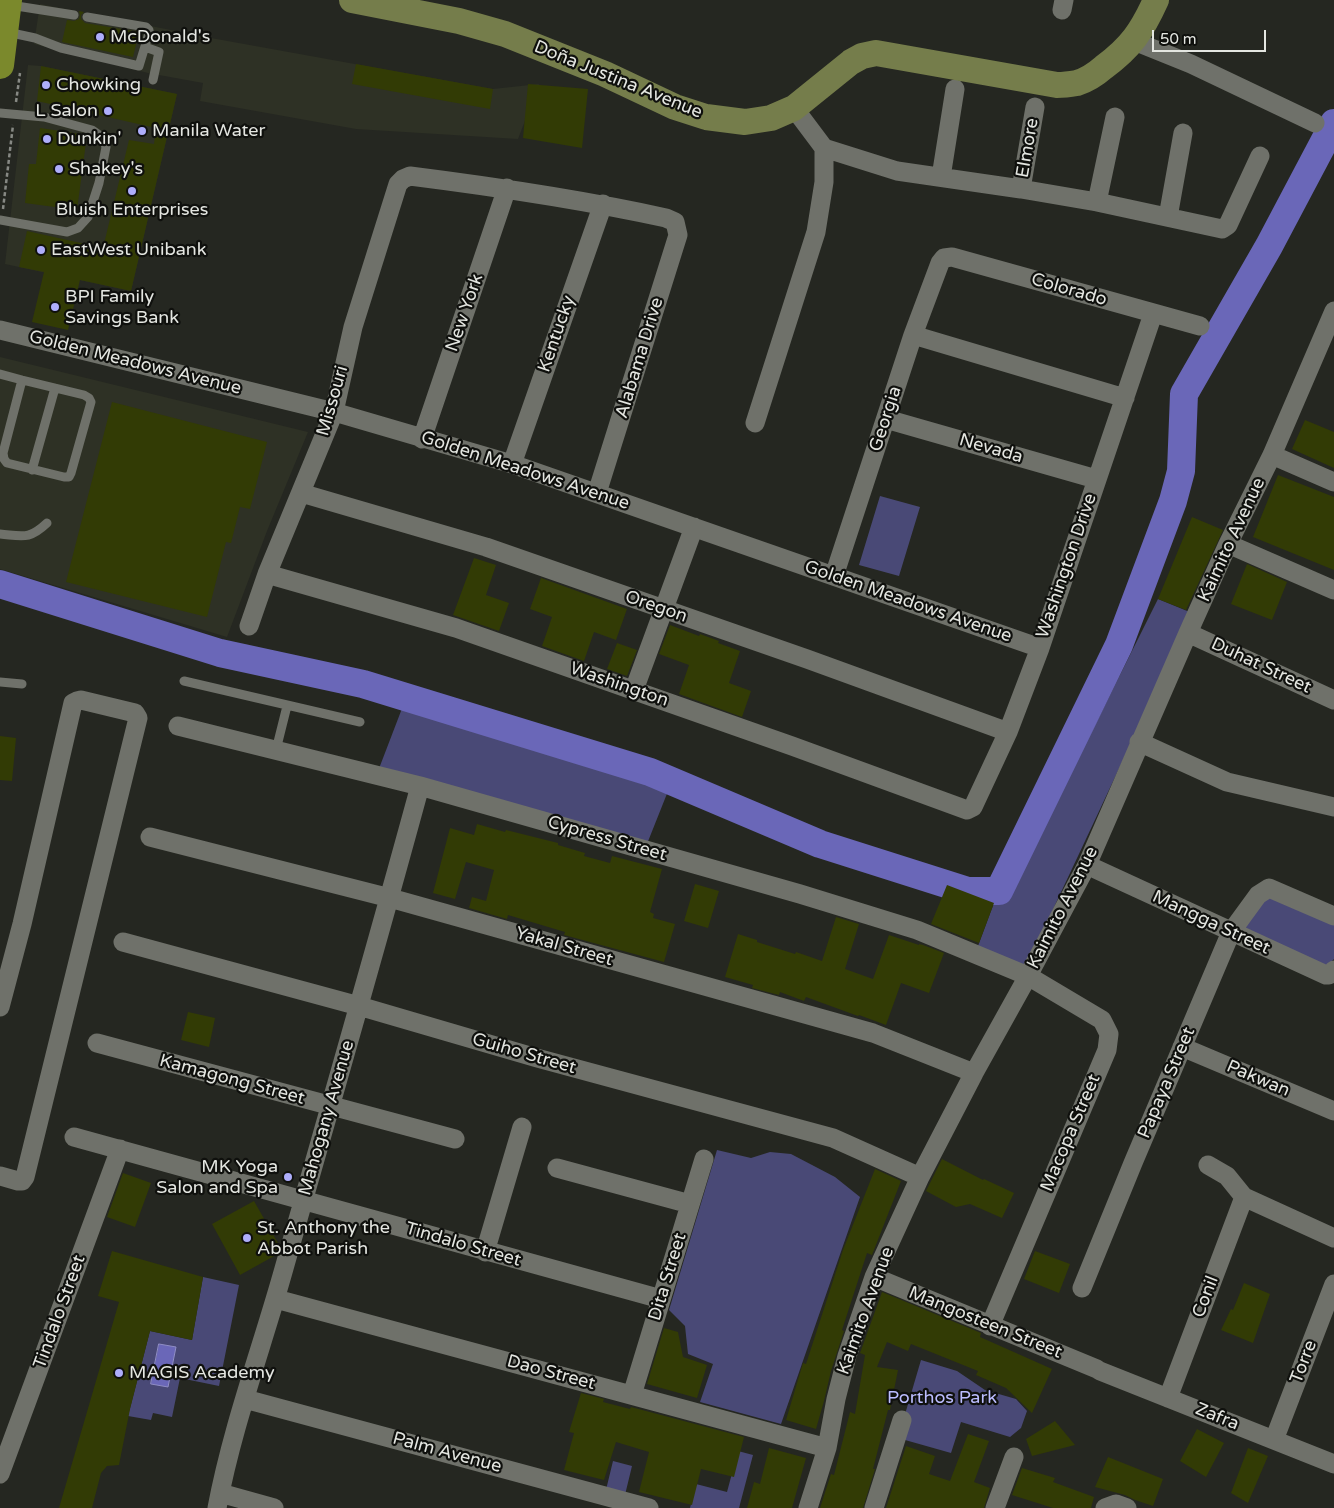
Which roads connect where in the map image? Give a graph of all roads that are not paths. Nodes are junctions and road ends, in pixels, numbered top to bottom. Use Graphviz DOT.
graph roads {
  1 [pos="352,0"];
  2 [pos="1156,0"];
  3 [pos="8,2"];
  4 [pos="74,15"];
  5 [pos="87,17"];
  6 [pos="4,32"];
  7 [pos="1134,41"];
  8 [pos="145,47"];
  9 [pos="0,65"];
  10 [pos="153,80"];
  11 [pos="955,89"];
  12 [pos="1035,107"];
  13 [pos="794,108"];
  14 [pos="0,113"];
  15 [pos="1115,117"];
  16 [pos="1315,123"];
  17 [pos="1183,133"];
  18 [pos="824,148"];
  19 [pos="1260,156"];
  20 [pos="941,177"];
  21 [pos="507,188"];
  22 [pos="1021,189"];
  23 [pos="1097,202"];
  24 [pos="603,204"];
  25 [pos="1168,217"];
  26 [pos="0,220"];
  27 [pos="940,263"];
  28 [pos="1334,311"];
  29 [pos="1153,314"];
  30 [pos="1200,326"];
  31 [pos="0,330"];
  32 [pos="914,334"];
  33 [pos="0,374"];
  34 [pos="22,380"];
  35 [pos="55,388"];
  36 [pos="1124,398"];
  37 [pos="334,412"];
  38 [pos="886,419"];
  39 [pos="755,423"];
  40 [pos="422,438"];
  41 [pos="1272,455"];
  42 [pos="512,464"];
  43 [pos="32,470"];
  44 [pos="1096,479"];
  45 [pos="1334,482"];
  46 [pos="301,493"];
  47 [pos="597,493"];
  48 [pos="47,523"];
  49 [pos="694,527"];
  50 [pos="0,534"];
  51 [pos="1228,544"];
  52 [pos="267,574"];
  53 [pos="834,576"];
  54 [pos="1334,590"];
  55 [pos="664,609"];
  56 [pos="249,626"];
  57 [pos="1188,632"];
  58 [pos="1040,648"];
  59 [pos="0,682"];
  60 [pos="184,682"];
  61 [pos="22,684"];
  62 [pos="634,690"];
  63 [pos="1334,700"];
  64 [pos="287,706"];
  65 [pos="360,722"];
  66 [pos="178,726"];
  67 [pos="1008,732"];
  68 [pos="1139,742"];
  69 [pos="276,750"];
  70 [pos="420,786"];
  71 [pos="1334,807"];
  72 [pos="967,810"];
  73 [pos="150,837"];
  74 [pos="1087,865"];
  75 [pos="390,898"];
  76 [pos="1334,916"];
  77 [pos="1231,932"];
  78 [pos="123,942"];
  79 [pos="1334,970"];
  80 [pos="1028,976"];
  81 [pos="359,1006"];
  82 [pos="0,1007"];
  83 [pos="97,1043"];
  84 [pos="1182,1047"];
  85 [pos="974,1073"];
  86 [pos="330,1107"];
  87 [pos="1334,1111"];
  88 [pos="522,1127"];
  89 [pos="74,1137"];
  90 [pos="455,1139"];
  91 [pos="120,1149"];
  92 [pos="704,1159"];
  93 [pos="1208,1165"];
  94 [pos="557,1168"];
  95 [pos="0,1176"];
  96 [pos="920,1177"];
  97 [pos="1244,1197"];
  98 [pos="304,1200"];
  99 [pos="690,1204"];
  100 [pos="1334,1238"];
  101 [pos="485,1252"];
  102 [pos="874,1277"];
  103 [pos="1334,1284"];
  104 [pos="1082,1288"];
  105 [pos="276,1299"];
  106 [pos="661,1299"];
  107 [pos="990,1326"];
  108 [pos="1098,1370"];
  109 [pos="632,1395"];
  110 [pos="1168,1398"];
  111 [pos="245,1399"];
  112 [pos="902,1420"];
  113 [pos="1274,1440"];
  114 [pos="827,1448"];
  115 [pos="1014,1458"];
  116 [pos="1334,1464"];
  117 [pos="0,1474"];
  118 [pos="218,1500"];
  119 [pos="274,1508"];
  120 [pos="649,1508"];
  121 [pos="808,1508"];
  122 [pos="874,1508"];
  123 [pos="996,1508"];
  124 [pos="1105,1508"];
  125 [pos="1126,1508"];
  1 -- 13 [label="street, Doña Justina Avenue"];
  2 -- 7 [label="street, Doña Justina Avenue"];
  3 -- 4 [label="lane"];
  3 -- 6 [label="main road"];
  5 -- 8 [label="lane"];
  6 -- 8 [label="lane"];
  6 -- 9 [label="main road"];
  7 -- 13 [label="street, Doña Justina Avenue"];
  7 -- 16 [label="street"];
  8 -- 10 [label="lane"];
  11 -- 20 [label="street"];
  12 -- 22 [label="street, Elmore"];
  13 -- 18 [label="street"];
  14 -- 26 [label="lane"];
  15 -- 23 [label="street"];
  17 -- 25 [label="street"];
  18 -- 20 [label="street"];
  18 -- 39 [label="street"];
  19 -- 25 [label="street"];
  20 -- 22 [label="street"];
  21 -- 24 [label="street"];
  21 -- 37 [label="street, Missouri"];
  21 -- 40 [label="street, New York"];
  22 -- 23 [label="street"];
  23 -- 25 [label="street"];
  24 -- 42 [label="street, Kentucky"];
  24 -- 47 [label="street, Alabama Drive"];
  27 -- 29 [label="street, Colorado"];
  27 -- 32 [label="street, Georgia"];
  28 -- 41 [label="street, Kaimito Avenue"];
  29 -- 30 [label="street, Colorado"];
  29 -- 36 [label="street, Washington Drive"];
  31 -- 37 [label="street, Golden Meadows Avenue"];
  32 -- 36 [label="street"];
  32 -- 38 [label="street, Georgia"];
  33 -- 34 [label="lane"];
  34 -- 35 [label="lane"];
  34 -- 43 [label="lane"];
  35 -- 43 [label="lane"];
  35 -- 43 [label="lane"];
  36 -- 44 [label="street, Washington Drive"];
  37 -- 40 [label="street, Golden Meadows Avenue"];
  37 -- 46 [label="street, Missouri"];
  38 -- 44 [label="street, Nevada"];
  38 -- 53 [label="street, Georgia"];
  40 -- 42 [label="street, Golden Meadows Avenue"];
  41 -- 45 [label="street"];
  41 -- 51 [label="street, Kaimito Avenue"];
  42 -- 47 [label="street, Golden Meadows Avenue"];
  44 -- 58 [label="street, Washington Drive"];
  46 -- 52 [label="street, Missouri"];
  46 -- 55 [label="street, Oregon"];
  47 -- 49 [label="street, Golden Meadows Avenue"];
  48 -- 50 [label="lane"];
  49 -- 53 [label="street, Golden Meadows Avenue"];
  49 -- 55 [label="street"];
  51 -- 54 [label="street"];
  51 -- 57 [label="street, Kaimito Avenue"];
  52 -- 56 [label="street, Missouri"];
  52 -- 62 [label="street, Washington"];
  53 -- 58 [label="street, Golden Meadows Avenue"];
  55 -- 62 [label="street"];
  55 -- 67 [label="street, Oregon"];
  57 -- 63 [label="street, Duhat Street"];
  57 -- 68 [label="street, Kaimito Avenue"];
  58 -- 67 [label="street, Washington Drive"];
  59 -- 61 [label="lane"];
  60 -- 64 [label="lane"];
  62 -- 72 [label="street, Washington"];
  64 -- 65 [label="lane"];
  64 -- 69 [label="lane"];
  66 -- 69 [label="street, Cypress Street"];
  67 -- 72 [label="street, Washington Drive"];
  68 -- 71 [label="street"];
  68 -- 74 [label="street, Kaimito Avenue"];
  69 -- 70 [label="street, Cypress Street"];
  70 -- 75 [label="street, Mahogany Avenue"];
  70 -- 80 [label="street, Cypress Street"];
  73 -- 75 [label="street, Yakal Street"];
  74 -- 77 [label="street, Mangga Street"];
  74 -- 80 [label="street, Kaimito Avenue"];
  75 -- 81 [label="street, Mahogany Avenue"];
  75 -- 85 [label="street, Yakal Street"];
  76 -- 77 [label="street, Papaya Street"];
  77 -- 79 [label="street, Mangga Street"];
  77 -- 84 [label="street, Papaya Street"];
  78 -- 81 [label="street, Guiho Street"];
  80 -- 85 [label="street, Kaimito Avenue"];
  80 -- 107 [label="street, Macopa Street"];
  81 -- 86 [label="street, Mahogany Avenue"];
  81 -- 96 [label="street, Guiho Street"];
  82 -- 95 [label="street"];
  83 -- 86 [label="street, Kamagong Street"];
  84 -- 87 [label="street, Pakwan"];
  84 -- 104 [label="street, Papaya Street"];
  85 -- 96 [label="street, Kaimito Avenue"];
  86 -- 90 [label="street, Kamagong Street"];
  86 -- 98 [label="street, Mahogany Avenue"];
  88 -- 101 [label="street"];
  89 -- 91 [label="street, Tindalo Street"];
  91 -- 98 [label="street, Tindalo Street"];
  91 -- 117 [label="street, Tindalo Street"];
  92 -- 99 [label="street, Dita Street"];
  93 -- 97 [label="street"];
  94 -- 99 [label="street"];
  96 -- 102 [label="street, Kaimito Avenue"];
  97 -- 100 [label="street"];
  97 -- 110 [label="street, Conil"];
  98 -- 101 [label="street, Tindalo Street"];
  98 -- 105 [label="street, Mahogany Avenue"];
  99 -- 106 [label="street, Dita Street"];
  101 -- 106 [label="street, Tindalo Street"];
  102 -- 107 [label="street, Mangosteen Street"];
  102 -- 114 [label="street, Kaimito Avenue"];
  103 -- 113 [label="street, Torre"];
  105 -- 109 [label="street, Dao Street"];
  105 -- 111 [label="street, Mahogany Avenue"];
  106 -- 109 [label="street, Dita Street"];
  107 -- 108 [label="street, Mangosteen Street"];
  108 -- 110 [label="street, Zafra"];
  109 -- 114 [label="street, Dao Street"];
  110 -- 113 [label="street, Zafra"];
  111 -- 118 [label="street, Mahogany Avenue"];
  111 -- 120 [label="street, Palm Avenue"];
  112 -- 122 [label="street"];
  113 -- 116 [label="street, Zafra"];
  114 -- 121 [label="street, Kaimito Avenue"];
  115 -- 123 [label="street"];
  118 -- 119 [label="street"];
  124 -- 125 [label="street"];
}
